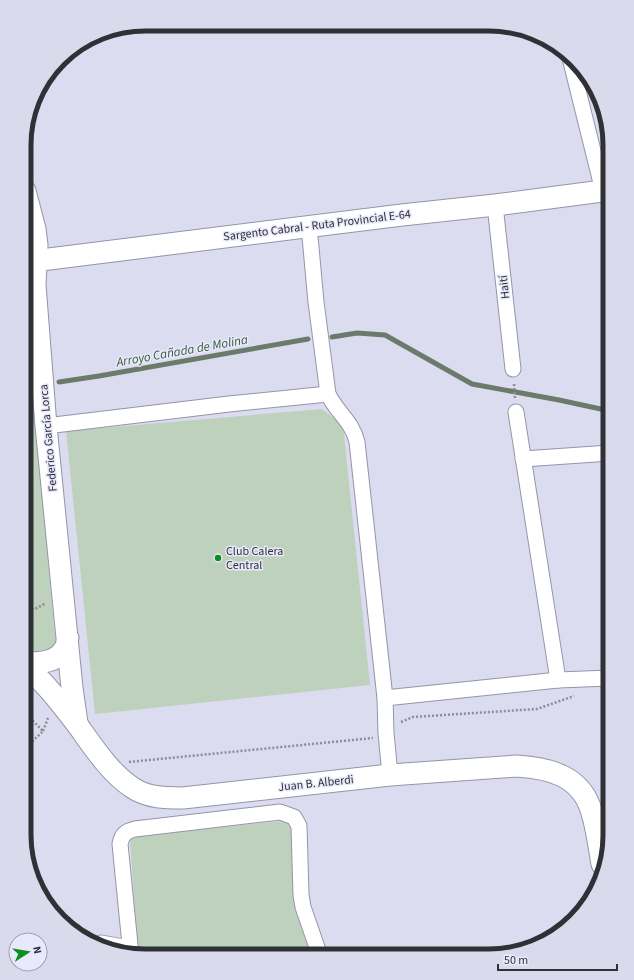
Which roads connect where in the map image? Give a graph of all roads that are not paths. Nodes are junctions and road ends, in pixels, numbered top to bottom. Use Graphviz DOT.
graph roads {
  1 [pos="573,70"];
  2 [pos="603,176"];
  3 [pos="603,191"];
  4 [pos="495,205"];
  5 [pos="31,214"];
  6 [pos="309,226"];
  7 [pos="31,259"];
  8 [pos="31,261"];
  9 [pos="31,266"];
  10 [pos="513,369"];
  11 [pos="328,394"];
  12 [pos="516,412"];
  13 [pos="46,426"];
  14 [pos="603,453"];
  15 [pos="524,459"];
  16 [pos="68,638"];
  17 [pos="31,663"];
  18 [pos="31,671"];
  19 [pos="603,678"];
  20 [pos="558,680"];
  21 [pos="385,698"];
  22 [pos="77,725"];
  23 [pos="390,775"];
  24 [pos="601,857"];
  25 [pos="130,948"];
  26 [pos="318,949"];
  1 -- 2 [label="street"];
  3 -- 4 [label="street, Sargento Cabral - Ruta Provincial E-64"];
  4 -- 6 [label="street, Sargento Cabral - Ruta Provincial E-64"];
  4 -- 10 [label="street, Haití"];
  5 -- 7 [label="street, Federico García Lorca"];
  6 -- 8 [label="street, Sargento Cabral - Ruta Provincial E-64"];
  6 -- 11 [label="street"];
  9 -- 13 [label="street, Federico García Lorca"];
  11 -- 13 [label="street"];
  11 -- 21 [label="street"];
  12 -- 15 [label="street"];
  13 -- 16 [label="street, Federico García Lorca"];
  14 -- 15 [label="street"];
  15 -- 20 [label="street"];
  16 -- 17 [label="street"];
  16 -- 22 [label="street, Federico García Lorca"];
  18 -- 22 [label="street, Juan B. Alberdi"];
  19 -- 20 [label="street"];
  20 -- 21 [label="street"];
  21 -- 23 [label="street"];
  22 -- 23 [label="street, Juan B. Alberdi"];
  23 -- 24 [label="street, Juan B. Alberdi"];
  25 -- 26 [label="street"];
}
